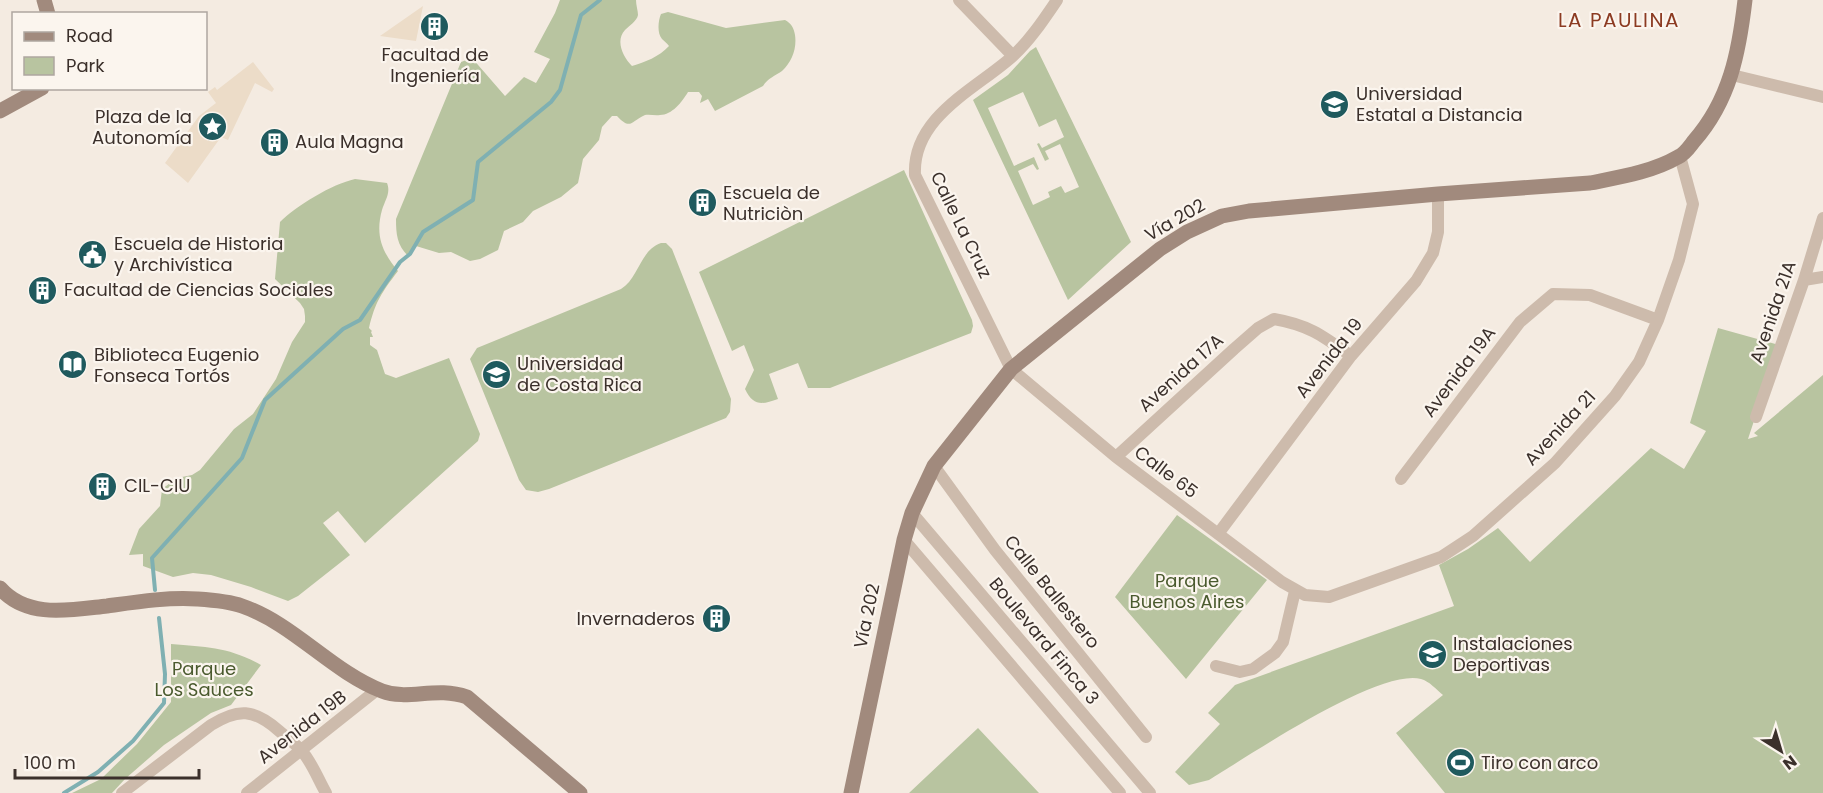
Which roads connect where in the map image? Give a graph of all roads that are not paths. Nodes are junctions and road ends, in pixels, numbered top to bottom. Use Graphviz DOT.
graph roads {
  1 [pos="959,0"];
  2 [pos="1057,0"];
  3 [pos="1744,0"];
  4 [pos="1013,56"];
  5 [pos="1732,75"];
  6 [pos="38,90"];
  7 [pos="1823,97"];
  8 [pos="0,111"];
  9 [pos="1680,156"];
  10 [pos="1438,194"];
  11 [pos="1823,218"];
  12 [pos="1823,277"];
  13 [pos="1804,280"];
  14 [pos="1658,321"];
  15 [pos="1351,356"];
  16 [pos="1011,369"];
  17 [pos="1756,417"];
  18 [pos="1116,457"];
  19 [pos="934,466"];
  20 [pos="1401,479"];
  21 [pos="912,513"];
  22 [pos="1218,534"];
  23 [pos="904,540"];
  24 [pos="0,588"];
  25 [pos="1300,593"];
  26 [pos="1216,666"];
  27 [pos="378,689"];
  28 [pos="1146,737"];
  29 [pos="301,750"];
  30 [pos="122,793"];
  31 [pos="247,793"];
  32 [pos="326,793"];
  33 [pos="580,793"];
  34 [pos="851,793"];
  35 [pos="1120,793"];
  36 [pos="1150,793"];
  1 -- 4 [label="street"];
  2 -- 4 [label="street, Calle La Cruz"];
  3 -- 5 [label="main road, Vía 202"];
  4 -- 16 [label="street, Calle La Cruz"];
  5 -- 7 [label="street"];
  5 -- 9 [label="main road, Vía 202"];
  6 -- 8 [label="main road"];
  9 -- 10 [label="main road, Vía 202"];
  9 -- 14 [label="street, Avenida 21"];
  10 -- 15 [label="street, Avenida 19"];
  10 -- 16 [label="main road, Vía 202"];
  11 -- 13 [label="street, Avenida 21A"];
  12 -- 13 [label="street"];
  13 -- 17 [label="street, Avenida 21A"];
  14 -- 20 [label="street, Avenida 19A"];
  14 -- 25 [label="street, Avenida 21"];
  15 -- 18 [label="street, Avenida 17A"];
  15 -- 22 [label="street, Avenida 19"];
  16 -- 18 [label="street, Calle 65"];
  16 -- 19 [label="main road, Vía 202"];
  18 -- 22 [label="street, Calle 65"];
  19 -- 21 [label="main road, Vía 202"];
  19 -- 28 [label="street, Calle Ballestero"];
  21 -- 23 [label="main road, Vía 202"];
  21 -- 36 [label="street, Boulevard Finca 3"];
  22 -- 25 [label="street, Calle 65"];
  23 -- 34 [label="main road, Vía 202"];
  23 -- 35 [label="street"];
  24 -- 27 [label="main road"];
  25 -- 26 [label="street"];
  27 -- 29 [label="street, Avenida 19B"];
  27 -- 33 [label="main road"];
  29 -- 30 [label="street"];
  29 -- 31 [label="street, Avenida 19B"];
  29 -- 32 [label="street"];
}
